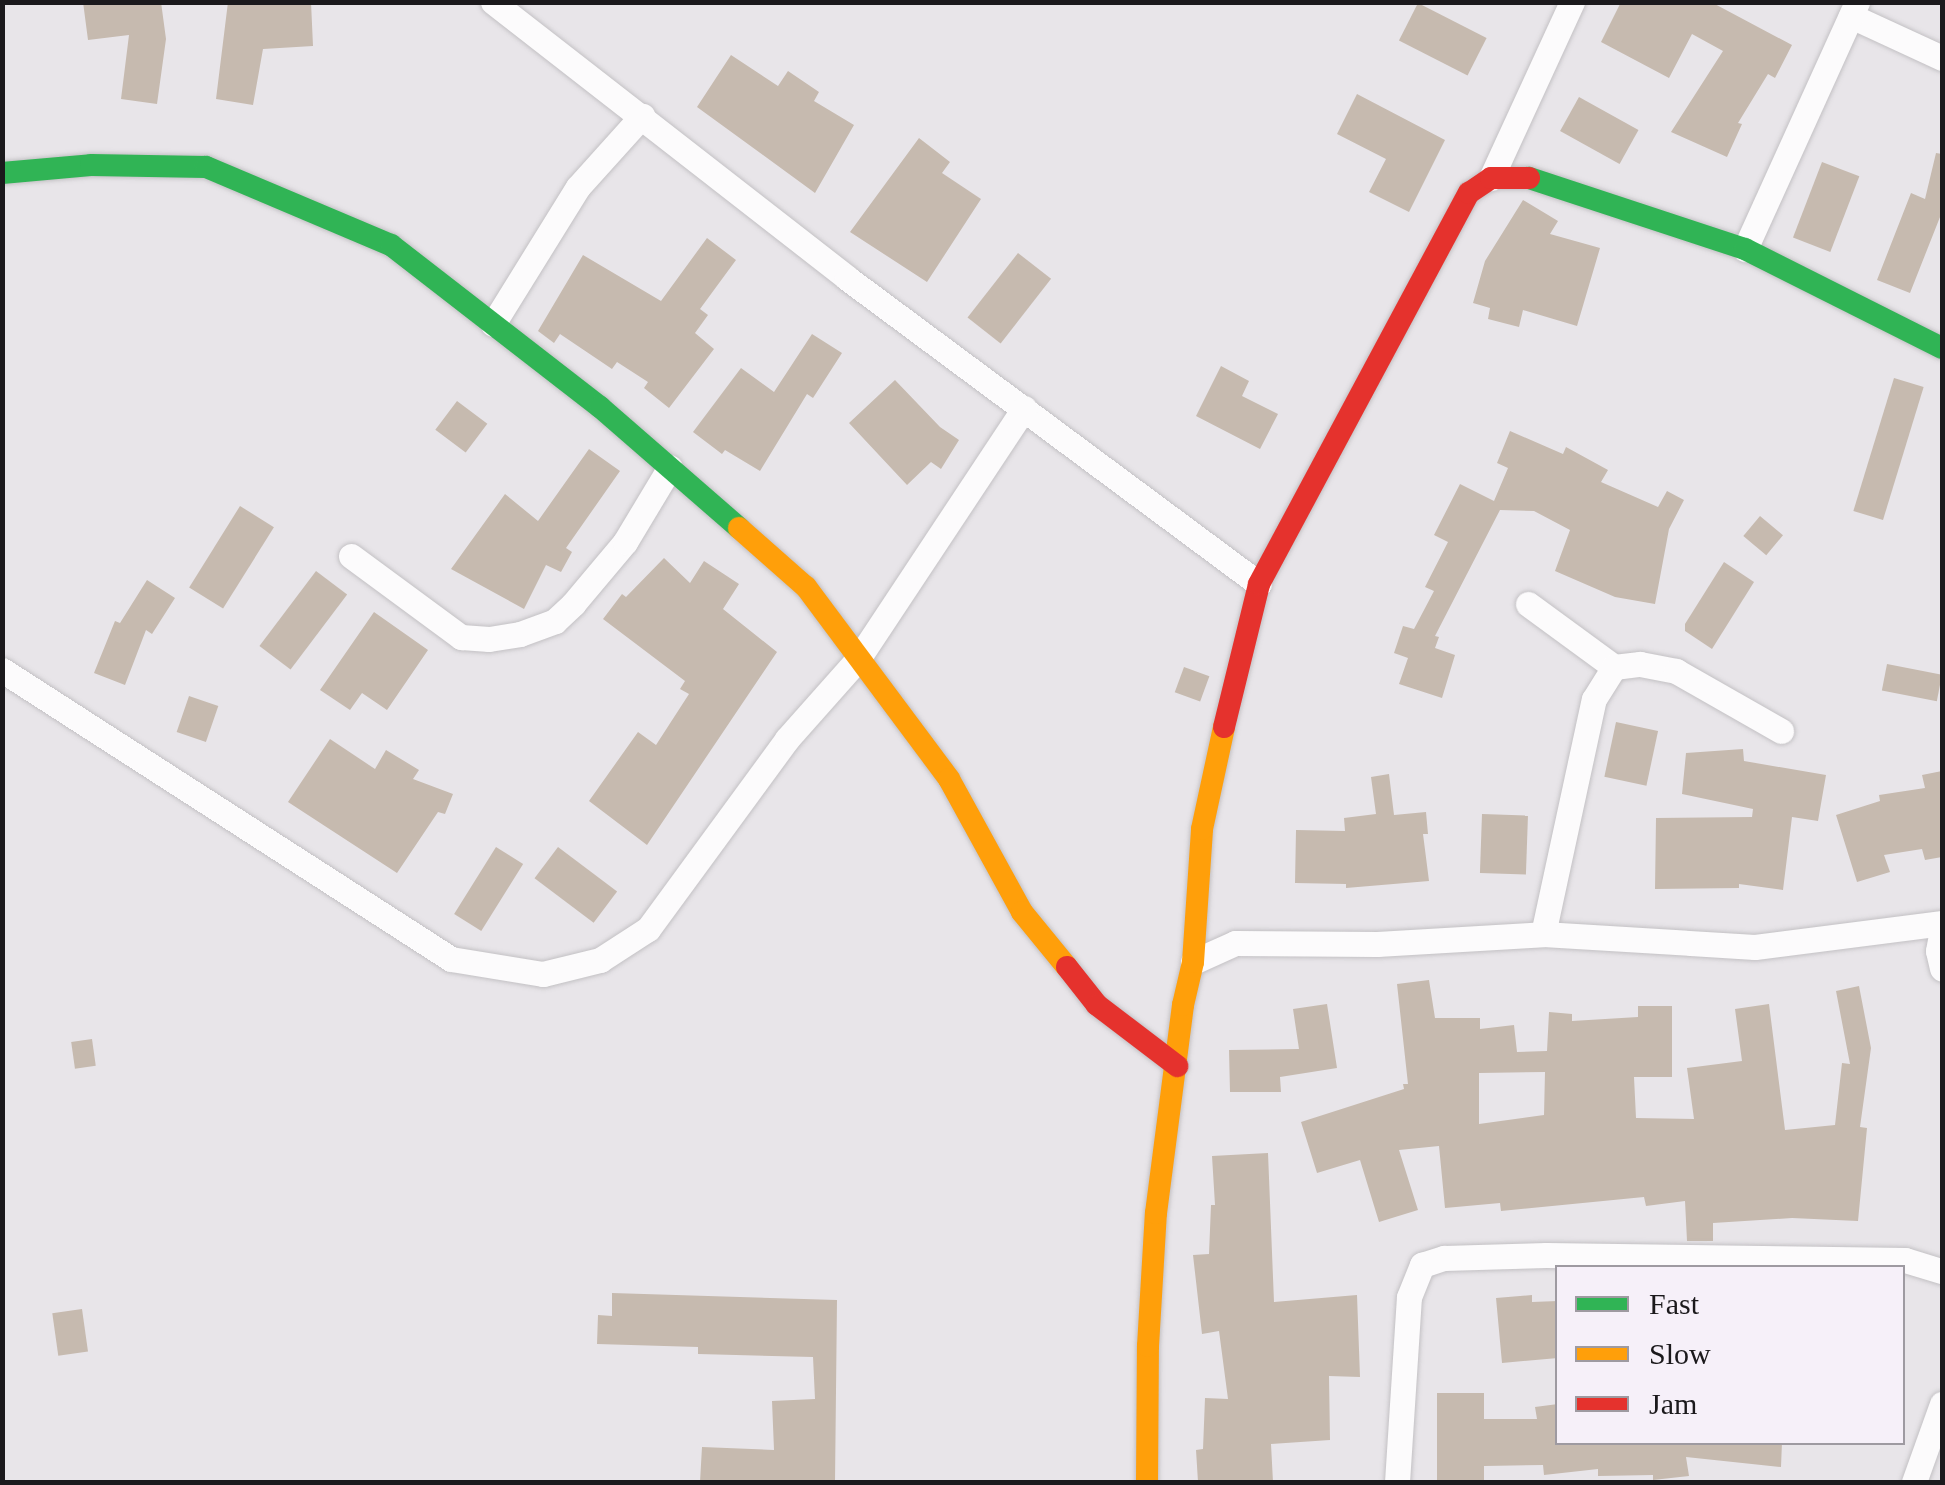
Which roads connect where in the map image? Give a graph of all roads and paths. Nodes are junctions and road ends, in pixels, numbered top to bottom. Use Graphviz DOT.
graph roads {
  1 [pos="493,2"];
  2 [pos="1572,2"];
  3 [pos="1854,9"];
  4 [pos="1942,58"];
  5 [pos="642,116"];
  6 [pos="2,173"];
  7 [pos="1491,178"];
  8 [pos="1745,249"];
  9 [pos="493,324"];
  10 [pos="1942,348"];
  11 [pos="1024,408"];
  12 [pos="670,467"];
  13 [pos="350,556"];
  14 [pos="1259,584"];
  15 [pos="1528,604"];
  16 [pos="858,659"];
  17 [pos="1614,667"];
  18 [pos="2,670"];
  19 [pos="1781,731"];
  20 [pos="1942,926"];
  21 [pos="1543,934"];
  22 [pos="1193,962"];
  23 [pos="1942,968"];
  24 [pos="1178,1066"];
  25 [pos="1942,1271"];
  26 [pos="1942,1404"];
  27 [pos="1148,1482"];
  28 [pos="1397,1482"];
  29 [pos="1914,1482"];
  1 -- 5 [label="street"];
  2 -- 7 [label="street"];
  3 -- 4 [label="street"];
  3 -- 8 [label="street"];
  5 -- 9 [label="street"];
  5 -- 11 [label="street"];
  6 -- 9 [label="street"];
  7 -- 8 [label="street"];
  7 -- 14 [label="street"];
  8 -- 10 [label="street"];
  9 -- 12 [label="street"];
  11 -- 14 [label="street"];
  11 -- 16 [label="street"];
  12 -- 13 [label="street"];
  12 -- 16 [label="street"];
  14 -- 22 [label="street"];
  15 -- 17 [label="street"];
  16 -- 18 [label="street"];
  16 -- 24 [label="street"];
  17 -- 19 [label="street"];
  17 -- 21 [label="street"];
  20 -- 21 [label="street"];
  20 -- 23 [label="street"];
  21 -- 22 [label="street"];
  22 -- 24 [label="street"];
  24 -- 27 [label="street"];
  25 -- 28 [label="street"];
  26 -- 29 [label="street"];
}
